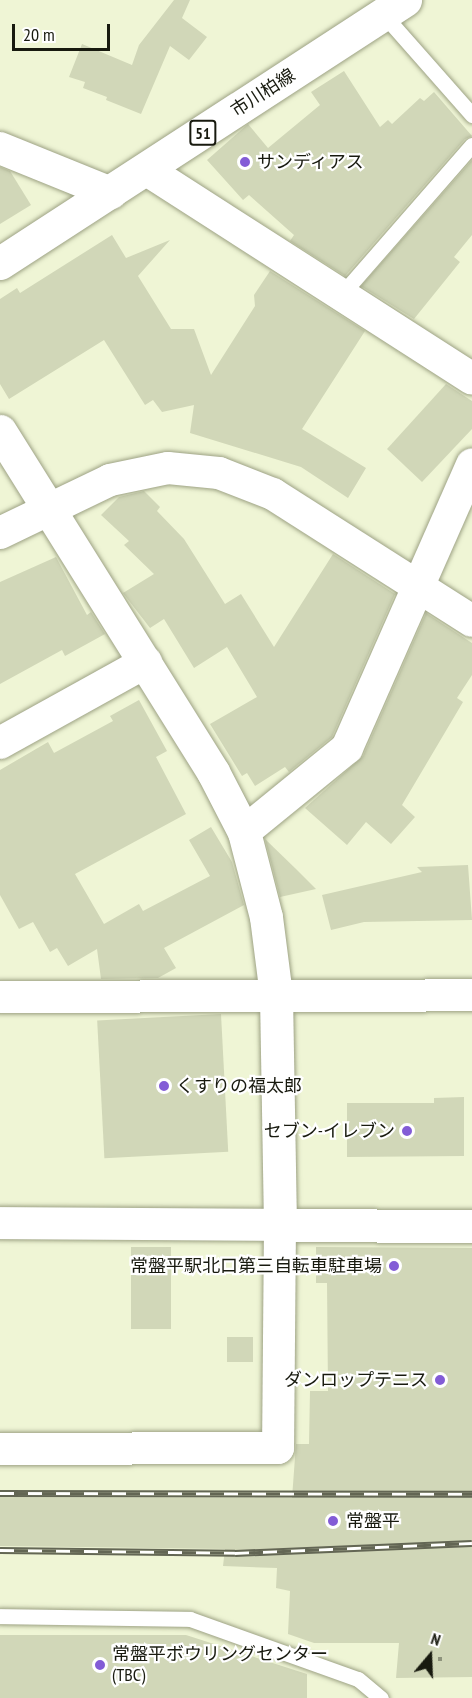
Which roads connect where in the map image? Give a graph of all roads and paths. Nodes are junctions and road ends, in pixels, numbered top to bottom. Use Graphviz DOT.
graph roads {
  1 [pos="394,7"];
  2 [pos="472,115"];
  3 [pos="472,145"];
  4 [pos="0,148"];
  5 [pos="147,170"];
  6 [pos="111,192"];
  7 [pos="0,263"];
  8 [pos="341,295"];
  9 [pos="468,370"];
  10 [pos="0,431"];
  11 [pos="472,464"];
  12 [pos="48,507"];
  13 [pos="0,532"];
  14 [pos="418,586"];
  15 [pos="472,621"];
  16 [pos="146,662"];
  17 [pos="0,743"];
  18 [pos="244,832"];
  19 [pos="276,995"];
  20 [pos="472,995"];
  21 [pos="0,997"];
  22 [pos="0,1222"];
  23 [pos="280,1226"];
  24 [pos="472,1226"];
  25 [pos="0,1449"];
  26 [pos="0,1616"];
  27 [pos="440,1655"];
  28 [pos="440,1661"];
  29 [pos="381,1698"];
  1 -- 2 [label="lane"];
  1 -- 5 [label="street, 市川柏線 / 51"];
  3 -- 8 [label="lane"];
  4 -- 6 [label="street"];
  5 -- 6 [label="street, 市川柏線 / 51"];
  5 -- 8 [label="street"];
  6 -- 7 [label="street, 市川柏線 / 51"];
  8 -- 9 [label="street"];
  10 -- 12 [label="street"];
  11 -- 14 [label="street"];
  12 -- 13 [label="street"];
  12 -- 14 [label="street"];
  12 -- 16 [label="street"];
  14 -- 15 [label="street"];
  14 -- 18 [label="street"];
  16 -- 17 [label="street"];
  16 -- 18 [label="street"];
  18 -- 19 [label="street"];
  19 -- 20 [label="street"];
  19 -- 21 [label="street"];
  19 -- 23 [label="street"];
  22 -- 23 [label="street"];
  23 -- 24 [label="street"];
  23 -- 25 [label="street"];
  26 -- 29 [label="lane"];
  27 -- 28 [label="path"];
}
